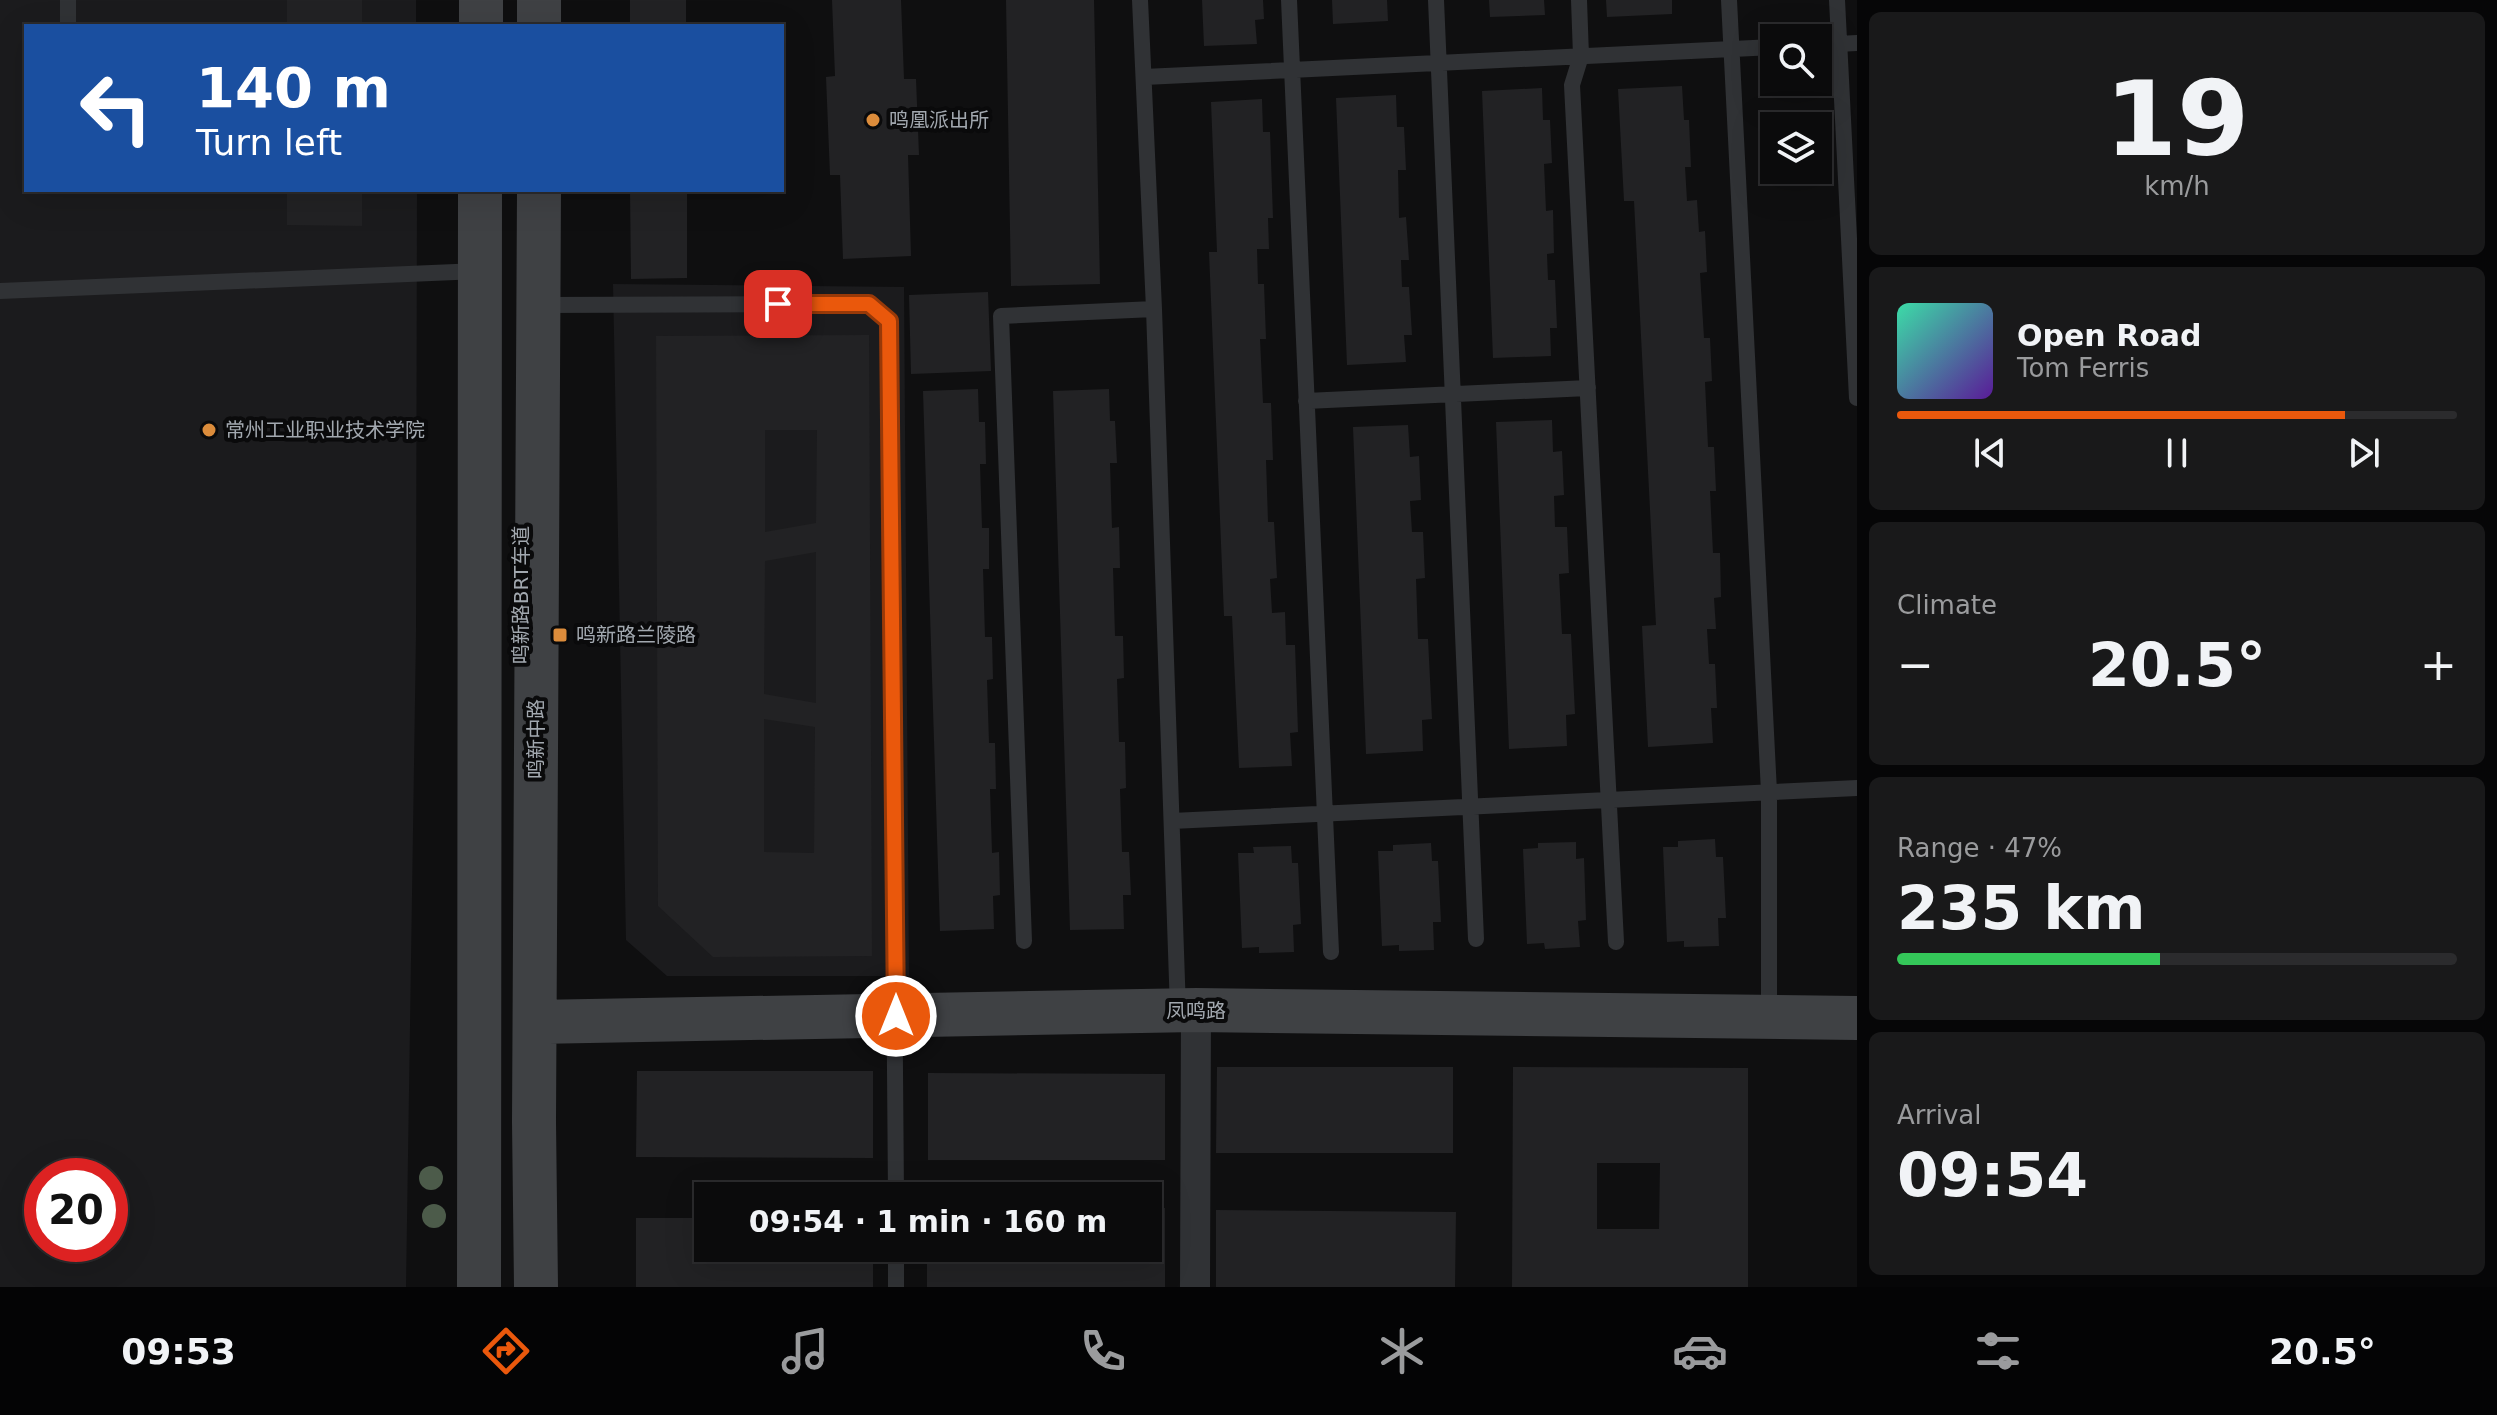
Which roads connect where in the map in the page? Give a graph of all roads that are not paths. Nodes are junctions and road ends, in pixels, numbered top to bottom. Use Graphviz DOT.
graph roads {
  1 [pos="68,0"];
  2 [pos="481,0"];
  3 [pos="539,0"];
  4 [pos="1140,0"];
  5 [pos="1289,0"];
  6 [pos="1436,0"];
  7 [pos="1579,0"];
  8 [pos="1729,0"];
  9 [pos="1837,0"];
  10 [pos="68,24"];
  11 [pos="481,24"];
  12 [pos="539,24"];
  13 [pos="1857,43"];
  14 [pos="1832,44"];
  15 [pos="1839,44"];
  16 [pos="1760,48"];
  17 [pos="1732,49"];
  18 [pos="1581,56"];
  19 [pos="1438,63"];
  20 [pos="1292,70"];
  21 [pos="1144,77"];
  22 [pos="480,192"];
  23 [pos="539,192"];
  24 [pos="481,271"];
  25 [pos="0,291"];
  26 [pos="538,305"];
  27 [pos="1154,309"];
  28 [pos="1588,388"];
  29 [pos="1453,394"];
  30 [pos="1857,398"];
  31 [pos="1306,401"];
  32 [pos="521,488"];
  33 [pos="1857,788"];
  34 [pos="1769,792"];
  35 [pos="1609,800"];
  36 [pos="1470,806"];
  37 [pos="1325,813"];
  38 [pos="1172,821"];
  39 [pos="1476,939"];
  40 [pos="1024,941"];
  41 [pos="1616,942"];
  42 [pos="1331,952"];
  43 [pos="1187,1010"];
  44 [pos="896,1016"];
  45 [pos="1769,1016"];
  46 [pos="1857,1018"];
  47 [pos="535,1022"];
  48 [pos="896,1182"];
  49 [pos="896,1262"];
  50 [pos="479,1287"];
  51 [pos="525,1287"];
  52 [pos="536,1287"];
  53 [pos="896,1287"];
  54 [pos="1195,1287"];
  1 -- 10 [label="lane"];
  2 -- 11 [label="main road"];
  3 -- 12 [label="main road"];
  4 -- 21 [label="lane"];
  5 -- 20 [label="lane"];
  6 -- 19 [label="lane"];
  7 -- 18 [label="lane"];
  8 -- 17 [label="lane"];
  9 -- 15 [label="lane"];
  13 -- 15 [label="lane"];
  14 -- 15 [label="lane"];
  15 -- 30 [label="lane"];
  16 -- 17 [label="lane"];
  17 -- 18 [label="lane"];
  17 -- 34 [label="lane"];
  18 -- 19 [label="lane"];
  18 -- 28 [label="lane"];
  19 -- 20 [label="lane"];
  19 -- 29 [label="lane"];
  20 -- 21 [label="lane"];
  20 -- 31 [label="lane"];
  21 -- 27 [label="lane"];
  22 -- 24 [label="main road"];
  23 -- 26 [label="main road, 鸣新中路"];
  24 -- 25 [label="lane"];
  24 -- 50 [label="main road"];
  26 -- 44 [label="lane"];
  26 -- 47 [label="main road, 鸣新中路"];
  27 -- 38 [label="lane"];
  27 -- 40 [label="lane"];
  28 -- 29 [label="lane"];
  28 -- 35 [label="lane"];
  29 -- 31 [label="lane"];
  29 -- 36 [label="lane"];
  31 -- 37 [label="lane"];
  32 -- 51 [label="lane, 鸣新路BRT车道"];
  33 -- 34 [label="lane"];
  34 -- 35 [label="lane"];
  34 -- 45 [label="lane"];
  35 -- 36 [label="lane"];
  35 -- 41 [label="lane"];
  36 -- 37 [label="lane"];
  36 -- 39 [label="lane"];
  37 -- 38 [label="lane"];
  37 -- 42 [label="lane"];
  38 -- 43 [label="lane"];
  43 -- 44 [label="main road, 凤鸣路"];
  43 -- 45 [label="main road, 凤鸣路"];
  43 -- 54 [label="street"];
  44 -- 47 [label="main road, 凤鸣路"];
  44 -- 48 [label="lane"];
  45 -- 46 [label="main road, 凤鸣路"];
  47 -- 52 [label="main road, 鸣新中路"];
  49 -- 53 [label="lane"];
}
